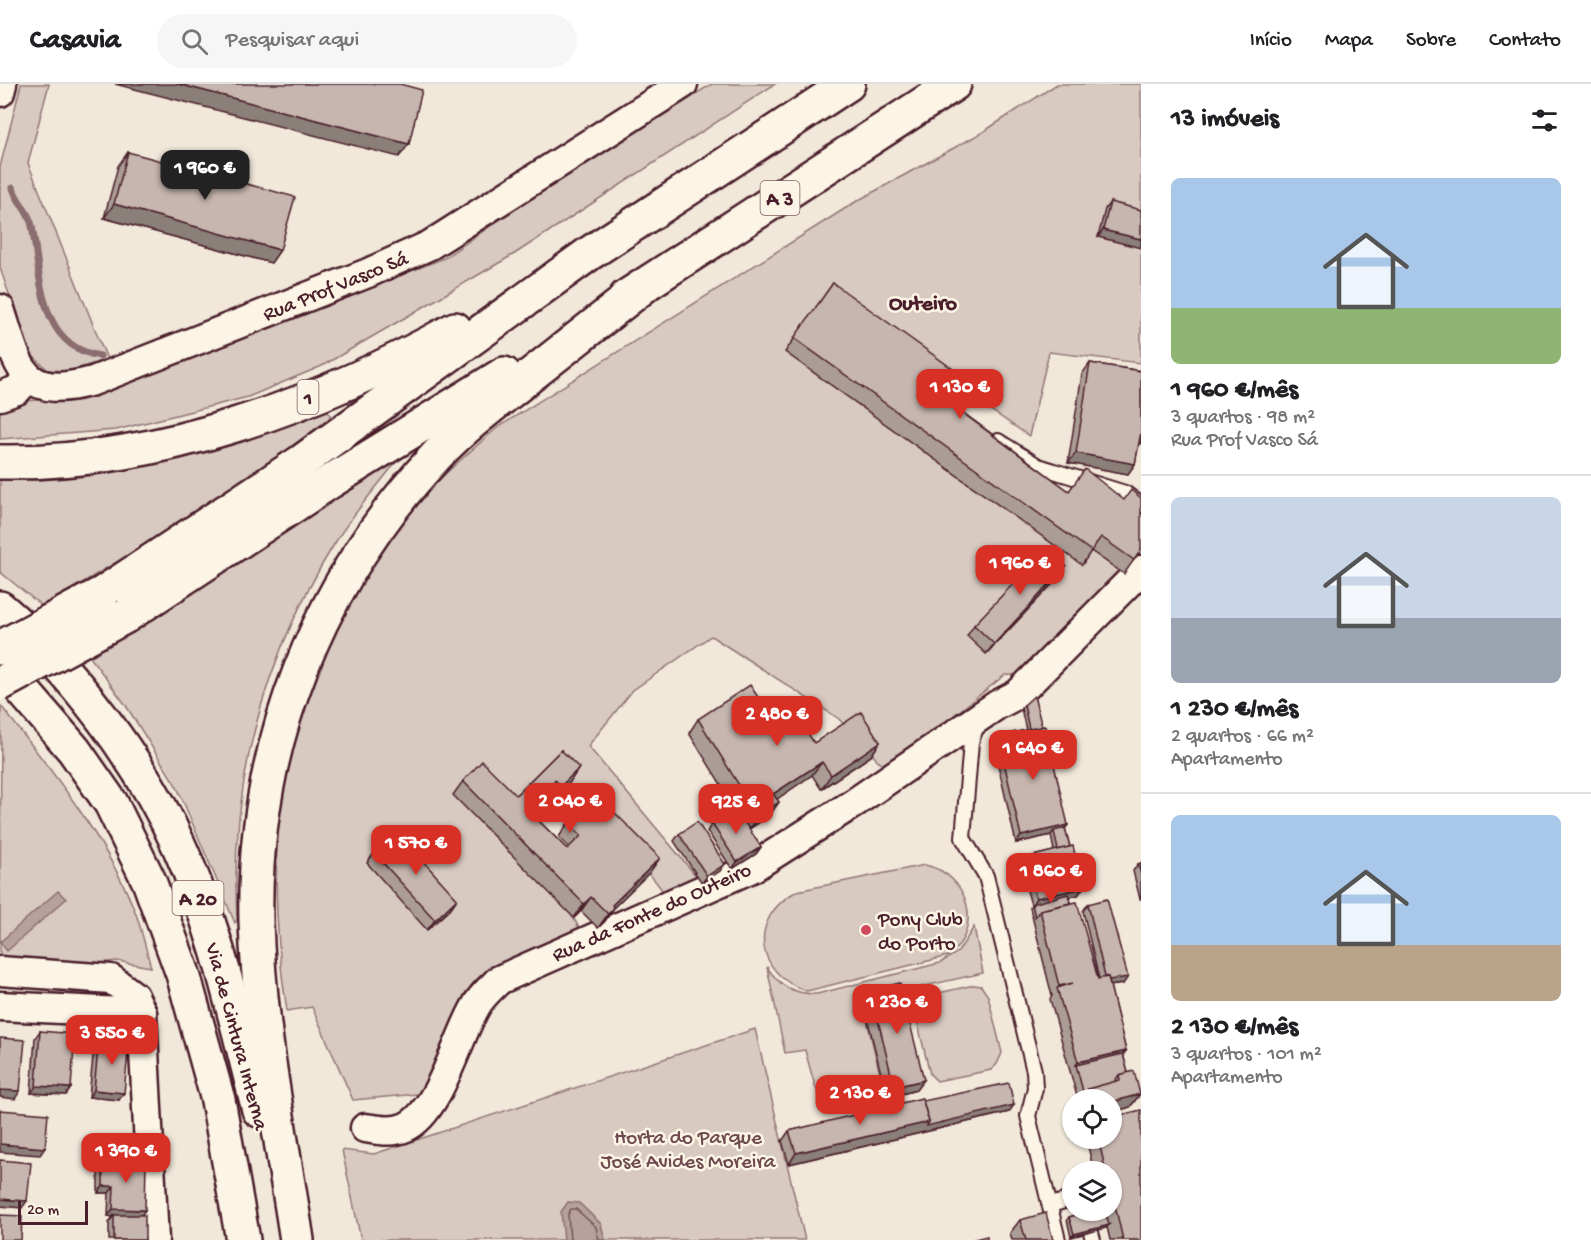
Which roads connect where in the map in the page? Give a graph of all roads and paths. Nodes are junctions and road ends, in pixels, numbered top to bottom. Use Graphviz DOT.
graph roads {
  1 [pos="2,84"];
  2 [pos="683,84"];
  3 [pos="848,84"];
  4 [pos="954,84"];
  5 [pos="0,92"];
  6 [pos="590,253"];
  7 [pos="644,286"];
  8 [pos="0,309"];
  9 [pos="28,378"];
  10 [pos="0,396"];
  11 [pos="990,436"];
  12 [pos="0,462"];
  13 [pos="1141,505"];
  14 [pos="1141,570"];
  15 [pos="0,608"];
  16 [pos="0,648"];
  17 [pos="0,664"];
  18 [pos="0,684"];
  19 [pos="981,716"];
  20 [pos="0,971"];
  21 [pos="0,1006"];
  22 [pos="142,1012"];
  23 [pos="365,1128"];
  24 [pos="1062,1202"];
  25 [pos="1050,1205"];
  26 [pos="1088,1221"];
  27 [pos="154,1240"];
  28 [pos="243,1240"];
  29 [pos="292,1240"];
  30 [pos="297,1240"];
  31 [pos="1058,1240"];
  32 [pos="1093,1240"];
  1 -- 5 [label="street"];
  2 -- 9 [label="street, Rua Prof Vasco Sá"];
  3 -- 6 [label="highway"];
  4 -- 7 [label="highway, A 3"];
  6 -- 12 [label="highway, 1"];
  6 -- 16 [label="highway, 1, bridge"];
  7 -- 18 [label="highway, bridge"];
  7 -- 30 [label="highway"];
  8 -- 9 [label="street"];
  9 -- 10 [label="street"];
  11 -- 13 [label="lane"];
  14 -- 19 [label="street, Rua da Fonte do Outeiro"];
  15 -- 29 [label="highway, Via de Cintura Interna / A 20"];
  17 -- 28 [label="highway, Via de Cintura Interna / A 20"];
  19 -- 23 [label="street, Rua da Fonte do Outeiro"];
  19 -- 25 [label="lane"];
  20 -- 22 [label="street"];
  21 -- 22 [label="street"];
  22 -- 27 [label="street"];
  24 -- 25 [label="lane"];
  25 -- 31 [label="lane"];
  26 -- 32 [label="lane"];
}
